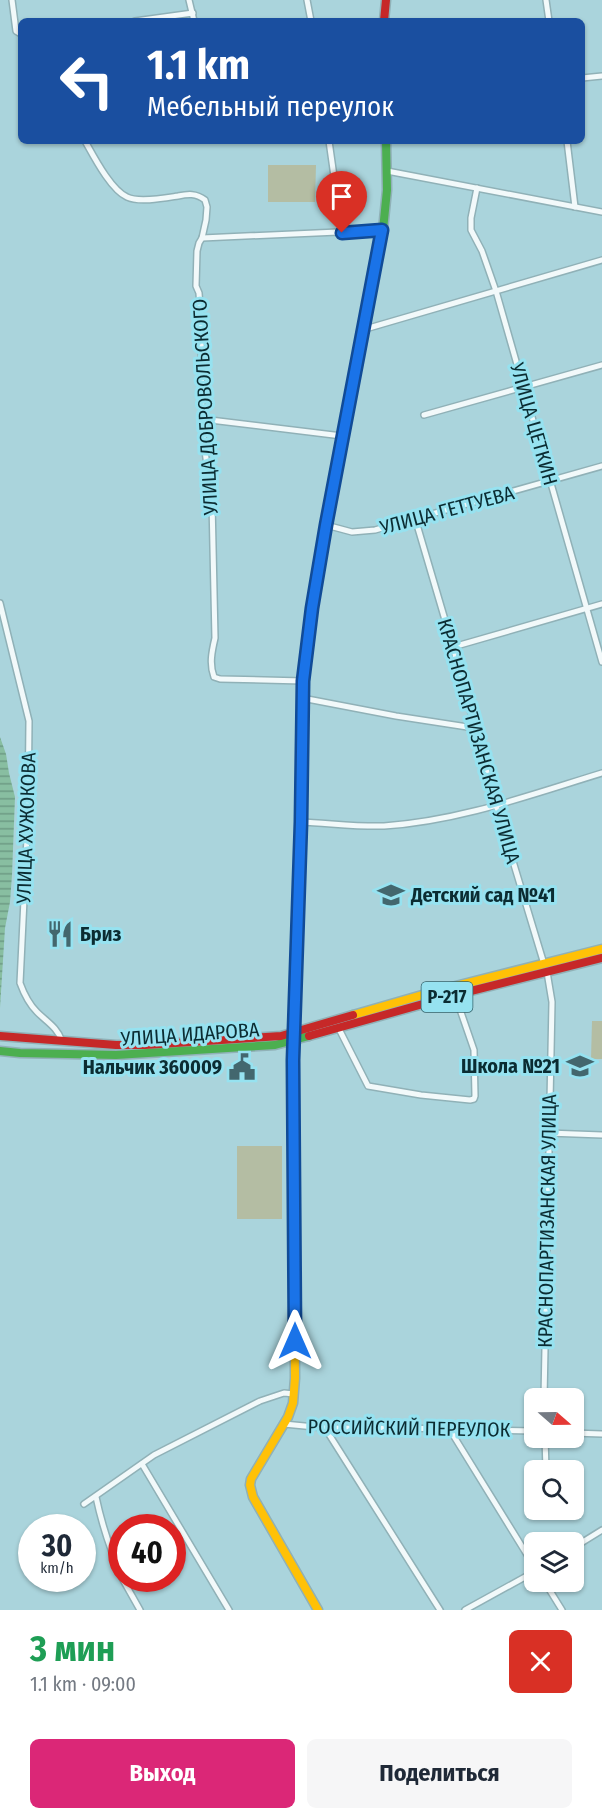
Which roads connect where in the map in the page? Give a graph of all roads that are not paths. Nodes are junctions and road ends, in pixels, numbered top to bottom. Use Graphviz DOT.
graph roads {
  1 [pos="12,0"];
  2 [pos="189,0"];
  3 [pos="308,0"];
  4 [pos="386,0"];
  5 [pos="546,0"];
  6 [pos="193,13"];
  7 [pos="157,18"];
  8 [pos="194,18"];
  9 [pos="310,18"];
  10 [pos="384,18"];
  11 [pos="549,18"];
  12 [pos="18,32"];
  13 [pos="602,76"];
  14 [pos="585,78"];
  15 [pos="88,144"];
  16 [pos="329,144"];
  17 [pos="386,144"];
  18 [pos="567,144"];
  19 [pos="387,171"];
  20 [pos="477,188"];
  21 [pos="575,207"];
  22 [pos="602,212"];
  23 [pos="382,230"];
  24 [pos="342,233"];
  25 [pos="202,238"];
  26 [pos="602,260"];
  27 [pos="496,291"];
  28 [pos="362,330"];
  29 [pos="602,365"];
  30 [pos="524,387"];
  31 [pos="424,415"];
  32 [pos="202,418"];
  33 [pos="342,436"];
  34 [pos="602,466"];
  35 [pos="550,482"];
  36 [pos="415,518"];
  37 [pos="326,525"];
  38 [pos="0,603"];
  39 [pos="602,604"];
  40 [pos="586,608"];
  41 [pos="453,647"];
  42 [pos="602,662"];
  43 [pos="303,681"];
  44 [pos="302,698"];
  45 [pos="474,728"];
  46 [pos="602,773"];
  47 [pos="496,805"];
  48 [pos="301,822"];
  49 [pos="602,949"];
  50 [pos="602,958"];
  51 [pos="545,968"];
  52 [pos="455,995"];
  53 [pos="338,1028"];
  54 [pos="0,1036"];
  55 [pos="295,1037"];
  56 [pos="62,1041"];
  57 [pos="0,1051"];
  58 [pos="549,1133"];
  59 [pos="602,1135"];
  60 [pos="544,1388"];
  61 [pos="294,1394"];
  62 [pos="284,1424"];
  63 [pos="325,1428"];
  64 [pos="450,1430"];
  65 [pos="524,1431"];
  66 [pos="584,1433"];
  67 [pos="602,1434"];
  68 [pos="142,1464"];
  69 [pos="96,1497"];
  70 [pos="84,1504"];
  71 [pos="602,1530"];
  72 [pos="108,1541"];
  73 [pos="584,1541"];
  74 [pos="524,1550"];
  75 [pos="524,1578"];
  76 [pos="130,1592"];
  77 [pos="551,1592"];
  78 [pos="140,1610"];
  79 [pos="229,1610"];
  80 [pos="318,1610"];
  81 [pos="440,1610"];
  82 [pos="465,1610"];
  83 [pos="562,1610"];
  1 -- 12 [label="street"];
  2 -- 6 [label="street"];
  3 -- 9 [label="street"];
  4 -- 10 [label="street"];
  5 -- 11 [label="street"];
  6 -- 7 [label="street"];
  6 -- 8 [label="street"];
  13 -- 14 [label="street"];
  15 -- 25 [label="street, УЛИЦА ДОБРОВОЛЬСКОГО"];
  16 -- 24 [label="street"];
  17 -- 19 [label="street"];
  18 -- 21 [label="street"];
  19 -- 20 [label="street"];
  19 -- 23 [label="street"];
  20 -- 21 [label="street"];
  20 -- 27 [label="street, УЛИЦА ЦЕТКИН"];
  21 -- 22 [label="street"];
  23 -- 24 [label="street"];
  23 -- 28 [label="street"];
  24 -- 25 [label="street"];
  25 -- 32 [label="street, УЛИЦА ДОБРОВОЛЬСКОГО"];
  26 -- 27 [label="street"];
  27 -- 28 [label="street"];
  27 -- 30 [label="street, УЛИЦА ЦЕТКИН"];
  28 -- 33 [label="street"];
  29 -- 30 [label="street"];
  30 -- 31 [label="street"];
  30 -- 35 [label="street, УЛИЦА ЦЕТКИН"];
  32 -- 33 [label="street"];
  32 -- 43 [label="street, УЛИЦА ДОБРОВОЛЬСКОГО"];
  33 -- 37 [label="street"];
  34 -- 35 [label="street, УЛИЦА ГЕТТУЕВА"];
  35 -- 36 [label="street, УЛИЦА ГЕТТУЕВА"];
  35 -- 40 [label="street, УЛИЦА ЦЕТКИН"];
  36 -- 37 [label="street, УЛИЦА ГЕТТУЕВА"];
  36 -- 41 [label="street, КРАСНОПАРТИЗАНСКАЯ УЛИЦА"];
  37 -- 43 [label="street"];
  38 -- 56 [label="street, УЛИЦА ХУЖОКОВА"];
  39 -- 40 [label="street"];
  40 -- 41 [label="street"];
  40 -- 42 [label="street, УЛИЦА ЦЕТКИН"];
  41 -- 45 [label="street, КРАСНОПАРТИЗАНСКАЯ УЛИЦА"];
  43 -- 44 [label="street"];
  44 -- 45 [label="street"];
  44 -- 48 [label="street"];
  45 -- 47 [label="street, КРАСНОПАРТИЗАНСКАЯ УЛИЦА"];
  46 -- 47 [label="street"];
  47 -- 48 [label="street"];
  47 -- 51 [label="street, КРАСНОПАРТИЗАНСКАЯ УЛИЦА"];
  48 -- 55 [label="street"];
  49 -- 51 [label="street, УЛИЦА ИДАРОВА / Р-217"];
  50 -- 51 [label="street, УЛИЦА ИДАРОВА / Р-217"];
  51 -- 52 [label="street, УЛИЦА ИДАРОВА / Р-217"];
  51 -- 55 [label="street, УЛИЦА ИДАРОВА / Р-217"];
  51 -- 58 [label="street, КРАСНОПАРТИЗАНСКАЯ УЛИЦА"];
  52 -- 53 [label="street, УЛИЦА ИДАРОВА / Р-217"];
  52 -- 53 [label="street"];
  53 -- 55 [label="street, УЛИЦА ИДАРОВА / Р-217"];
  54 -- 56 [label="street, УЛИЦА ИДАРОВА / Р-217"];
  55 -- 56 [label="street, УЛИЦА ИДАРОВА / Р-217"];
  55 -- 57 [label="street, УЛИЦА ИДАРОВА / Р-217"];
  55 -- 61 [label="street"];
  58 -- 59 [label="street"];
  58 -- 60 [label="street, КРАСНОПАРТИЗАНСКАЯ УЛИЦА"];
  61 -- 62 [label="street"];
  61 -- 68 [label="street, РОССИЙСКИЙ ПЕРЕУЛОК"];
  62 -- 63 [label="street, РОССИЙСКИЙ ПЕРЕУЛОК"];
  62 -- 80 [label="street"];
  63 -- 64 [label="street, РОССИЙСКИЙ ПЕРЕУЛОК"];
  63 -- 81 [label="street"];
  64 -- 65 [label="street, РОССИЙСКИЙ ПЕРЕУЛОК"];
  64 -- 74 [label="street"];
  66 -- 67 [label="street"];
  68 -- 69 [label="street, РОССИЙСКИЙ ПЕРЕУЛОК"];
  68 -- 79 [label="street"];
  69 -- 70 [label="street, РОССИЙСКИЙ ПЕРЕУЛОК"];
  69 -- 72 [label="street"];
  71 -- 73 [label="street"];
  75 -- 82 [label="street"];
  76 -- 78 [label="street"];
  77 -- 83 [label="street"];
}
